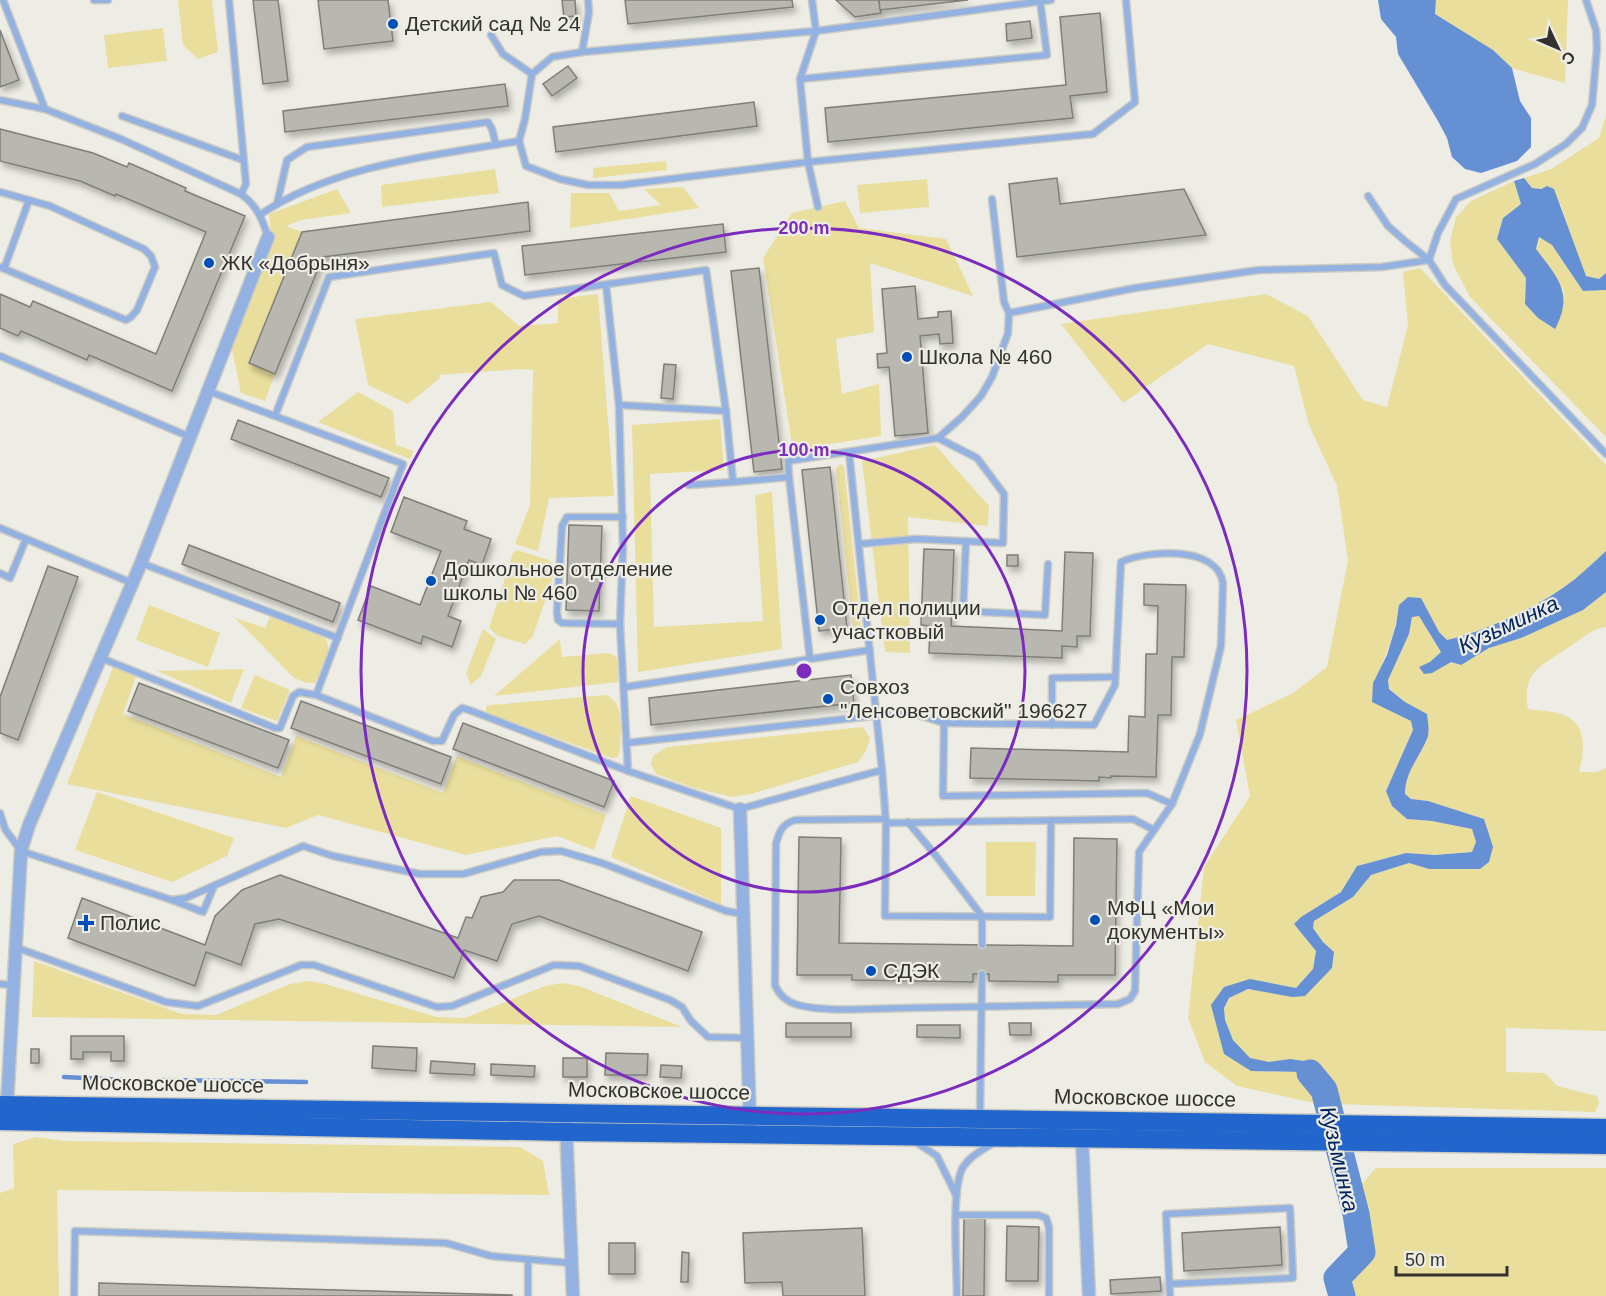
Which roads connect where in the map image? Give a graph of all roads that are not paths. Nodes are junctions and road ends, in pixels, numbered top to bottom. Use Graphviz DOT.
graph roads {
  1 [pos="3,0"];
  2 [pos="94,0"];
  3 [pos="108,0"];
  4 [pos="229,0"];
  5 [pos="588,0"];
  6 [pos="812,0"];
  7 [pos="1051,0"];
  8 [pos="1126,0"];
  9 [pos="1586,0"];
  10 [pos="1041,1"];
  11 [pos="816,31"];
  12 [pos="491,34"];
  13 [pos="582,52"];
  14 [pos="532,74"];
  15 [pos="800,80"];
  16 [pos="0,100"];
  17 [pos="45,109"];
  18 [pos="122,116"];
  19 [pos="519,141"];
  20 [pos="496,145"];
  21 [pos="243,160"];
  22 [pos="808,162"];
  23 [pos="0,192"];
  24 [pos="241,194"];
  25 [pos="1368,196"];
  26 [pos="992,199"];
  27 [pos="29,200"];
  28 [pos="277,204"];
  29 [pos="818,207"];
  30 [pos="261,214"];
  31 [pos="268,237"];
  32 [pos="1429,260"];
  33 [pos="2,268"];
  34 [pos="606,285"];
  35 [pos="1009,313"];
  36 [pos="0,356"];
  37 [pos="208,391"];
  38 [pos="619,405"];
  39 [pos="726,411"];
  40 [pos="275,416"];
  41 [pos="191,438"];
  42 [pos="938,438"];
  43 [pos="849,452"];
  44 [pos="1606,454"];
  45 [pos="789,477"];
  46 [pos="733,482"];
  47 [pos="689,485"];
  48 [pos="623,517"];
  49 [pos="0,528"];
  50 [pos="26,539"];
  51 [pos="966,541"];
  52 [pos="859,544"];
  53 [pos="141,563"];
  54 [pos="1048,564"];
  55 [pos="0,573"];
  56 [pos="132,583"];
  57 [pos="620,624"];
  58 [pos="338,638"];
  59 [pos="870,650"];
  60 [pos="100,658"];
  61 [pos="810,659"];
  62 [pos="1115,677"];
  63 [pos="625,687"];
  64 [pos="316,695"];
  65 [pos="877,716"];
  66 [pos="944,723"];
  67 [pos="1052,724"];
  68 [pos="626,743"];
  69 [pos="882,770"];
  70 [pos="628,771"];
  71 [pos="1172,804"];
  72 [pos="740,809"];
  73 [pos="0,813"];
  74 [pos="1051,820"];
  75 [pos="886,821"];
  76 [pos="908,822"];
  77 [pos="1154,830"];
  78 [pos="21,850"];
  79 [pos="214,885"];
  80 [pos="172,900"];
  81 [pos="744,914"];
  82 [pos="982,916"];
  83 [pos="982,945"];
  84 [pos="15,946"];
  85 [pos="982,974"];
  86 [pos="6,984"];
  87 [pos="981,1006"];
  88 [pos="747,1038"];
  89 [pos="2,1110"];
  90 [pos="566,1112"];
  91 [pos="750,1115"];
  92 [pos="980,1119"];
  93 [pos="1606,1128"];
  94 [pos="567,1132"];
  95 [pos="1368,1133"];
  96 [pos="750,1134"];
  97 [pos="906,1136"];
  98 [pos="1004,1136"];
  99 [pos="1082,1138"];
  100 [pos="1606,1145"];
  101 [pos="956,1196"];
  102 [pos="956,1215"];
  103 [pos="528,1260"];
  104 [pos="572,1263"];
  105 [pos="1169,1284"];
  106 [pos="74,1296"];
  107 [pos="528,1296"];
  108 [pos="573,1296"];
  109 [pos="957,1296"];
  110 [pos="1049,1296"];
  111 [pos="1089,1296"];
  112 [pos="1170,1296"];
  1 -- 17 [label="lane"];
  2 -- 3 [label="lane"];
  4 -- 21 [label="lane"];
  5 -- 13 [label="lane"];
  6 -- 11 [label="lane"];
  7 -- 10 [label="lane"];
  8 -- 22 [label="lane"];
  9 -- 32 [label="lane"];
  10 -- 11 [label="lane"];
  10 -- 15 [label="lane"];
  11 -- 13 [label="lane"];
  11 -- 15 [label="lane"];
  12 -- 14 [label="lane"];
  13 -- 14 [label="lane"];
  14 -- 19 [label="lane"];
  15 -- 22 [label="lane"];
  16 -- 17 [label="lane"];
  17 -- 24 [label="lane"];
  18 -- 21 [label="lane"];
  19 -- 20 [label="lane"];
  19 -- 22 [label="lane"];
  20 -- 28 [label="lane"];
  20 -- 28 [label="lane"];
  21 -- 24 [label="lane"];
  22 -- 29 [label="lane"];
  23 -- 27 [label="lane"];
  24 -- 30 [label="lane"];
  25 -- 32 [label="lane"];
  26 -- 35 [label="lane"];
  27 -- 33 [label="lane"];
  27 -- 33 [label="lane"];
  28 -- 30 [label="lane"];
  30 -- 31 [label="lane"];
  31 -- 37 [label="street"];
  32 -- 35 [label="lane"];
  32 -- 44 [label="lane"];
  34 -- 38 [label="lane"];
  34 -- 39 [label="lane"];
  34 -- 40 [label="lane"];
  35 -- 42 [label="lane"];
  36 -- 41 [label="lane"];
  37 -- 40 [label="lane"];
  37 -- 41 [label="street"];
  38 -- 39 [label="lane"];
  38 -- 48 [label="lane"];
  39 -- 46 [label="lane"];
  40 -- 58 [label="lane"];
  41 -- 53 [label="street"];
  42 -- 43 [label="lane"];
  42 -- 51 [label="lane"];
  43 -- 45 [label="lane"];
  43 -- 52 [label="lane"];
  45 -- 46 [label="lane"];
  45 -- 61 [label="lane"];
  46 -- 47 [label="lane"];
  48 -- 57 [label="lane"];
  48 -- 57 [label="lane"];
  49 -- 50 [label="lane"];
  50 -- 55 [label="lane"];
  50 -- 56 [label="lane"];
  51 -- 52 [label="lane"];
  51 -- 54 [label="lane"];
  52 -- 59 [label="lane"];
  53 -- 56 [label="street"];
  53 -- 58 [label="lane"];
  56 -- 60 [label="street"];
  57 -- 63 [label="lane"];
  58 -- 64 [label="lane"];
  59 -- 61 [label="lane"];
  59 -- 65 [label="lane"];
  60 -- 64 [label="lane"];
  60 -- 78 [label="street"];
  61 -- 63 [label="lane"];
  62 -- 67 [label="lane"];
  62 -- 67 [label="lane"];
  62 -- 71 [label="lane"];
  63 -- 68 [label="lane"];
  64 -- 70 [label="lane"];
  65 -- 66 [label="lane"];
  65 -- 68 [label="lane"];
  65 -- 69 [label="lane"];
  66 -- 67 [label="lane"];
  66 -- 71 [label="lane"];
  68 -- 70 [label="lane"];
  69 -- 72 [label="lane"];
  69 -- 75 [label="lane"];
  70 -- 72 [label="lane"];
  71 -- 77 [label="lane"];
  72 -- 81 [label="street"];
  73 -- 78 [label="lane"];
  74 -- 76 [label="lane"];
  74 -- 77 [label="lane"];
  74 -- 82 [label="lane"];
  75 -- 76 [label="lane"];
  75 -- 82 [label="lane"];
  75 -- 87 [label="lane"];
  76 -- 82 [label="lane"];
  77 -- 87 [label="lane"];
  78 -- 80 [label="lane"];
  78 -- 84 [label="street"];
  79 -- 80 [label="lane"];
  79 -- 80 [label="lane"];
  79 -- 81 [label="lane"];
  81 -- 88 [label="street"];
  82 -- 83 [label="lane"];
  84 -- 86 [label="street"];
  84 -- 88 [label="lane"];
  85 -- 87 [label="lane"];
  86 -- 89 [label="street"];
  87 -- 92 [label="lane"];
  88 -- 91 [label="street"];
  89 -- 90 [label="highway, Московское шоссе"];
  89 -- 94 [label="highway, Московское шоссе"];
  90 -- 91 [label="highway, Московское шоссе"];
  90 -- 94 [label="street"];
  91 -- 92 [label="highway, Московское шоссе"];
  91 -- 96 [label="street"];
  92 -- 95 [label="highway, Московское шоссе"];
  93 -- 95 [label="highway"];
  94 -- 96 [label="highway, Московское шоссе"];
  94 -- 104 [label="street"];
  95 -- 99 [label="highway, Московское шоссе"];
  95 -- 100 [label="highway"];
  96 -- 97 [label="highway, Московское шоссе"];
  97 -- 98 [label="highway, Московское шоссе"];
  97 -- 101 [label="lane"];
  98 -- 99 [label="highway, Московское шоссе"];
  98 -- 101 [label="lane"];
  99 -- 111 [label="street"];
  101 -- 102 [label="lane"];
  102 -- 109 [label="lane"];
  102 -- 110 [label="lane"];
  103 -- 104 [label="lane"];
  103 -- 106 [label="lane"];
  103 -- 107 [label="lane"];
  104 -- 108 [label="street"];
  105 -- 105 [label="lane"];
  105 -- 112 [label="lane"];
}
